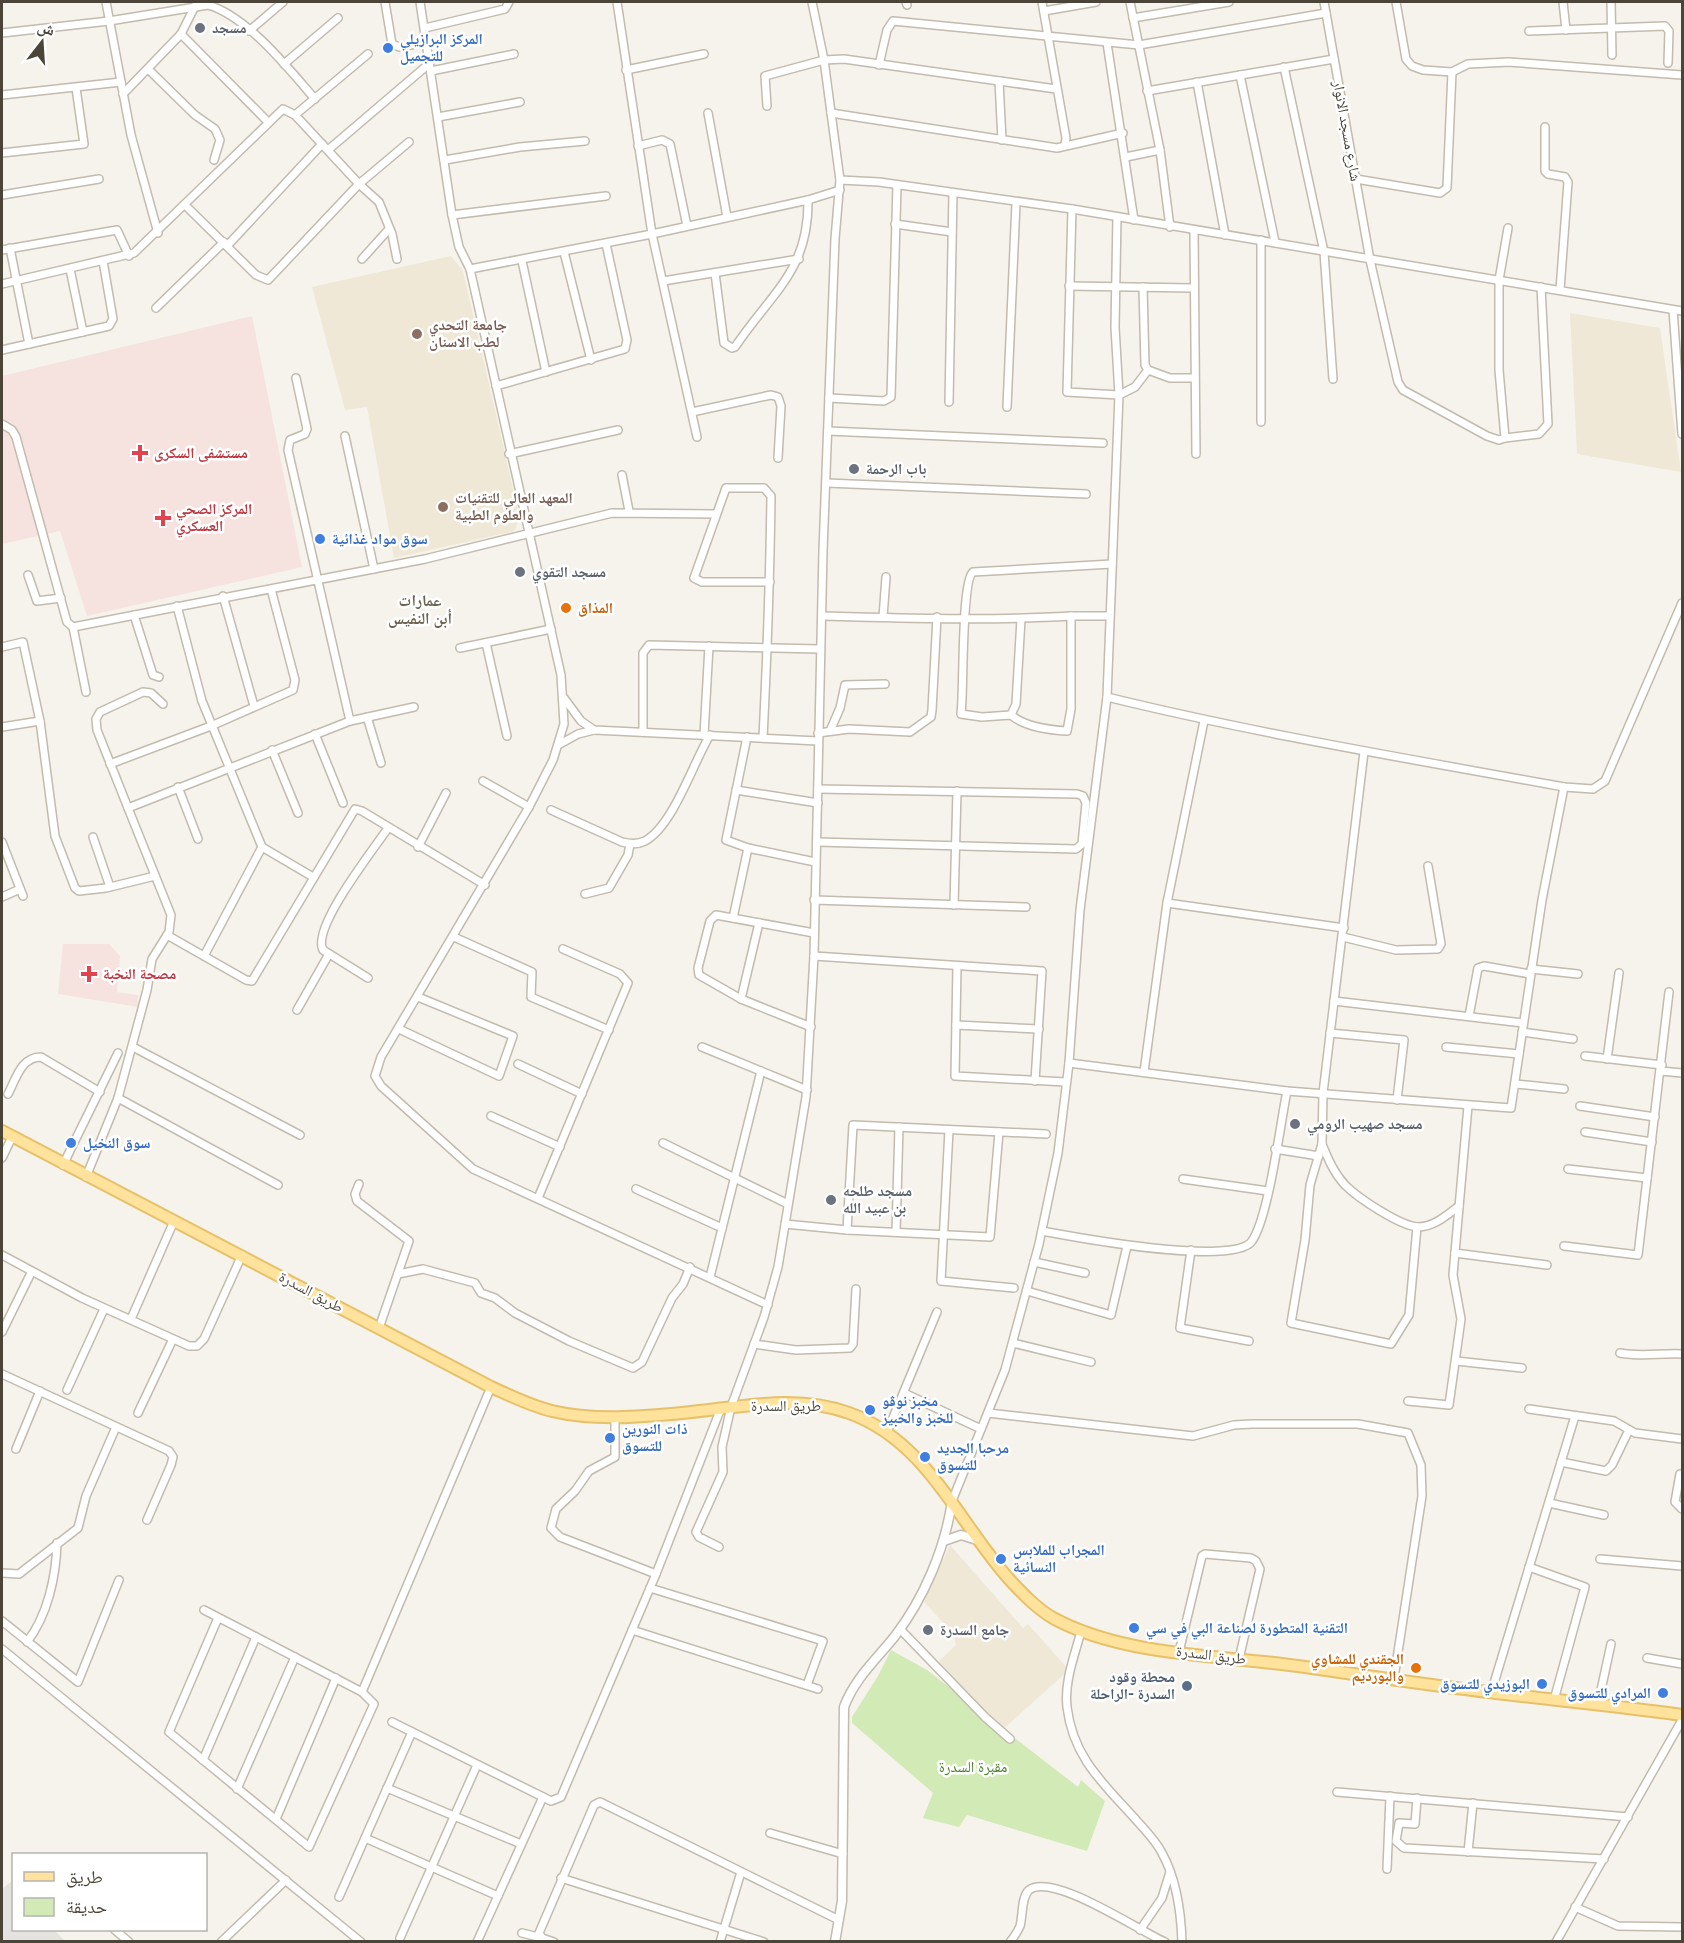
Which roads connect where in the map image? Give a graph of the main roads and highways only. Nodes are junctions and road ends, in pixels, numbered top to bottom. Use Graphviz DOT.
graph roads {
  1 [pos="2,1131"];
  2 [pos="1683,1715"];
  1 -- 2 [label="main road, طريق السدرة"];
}
